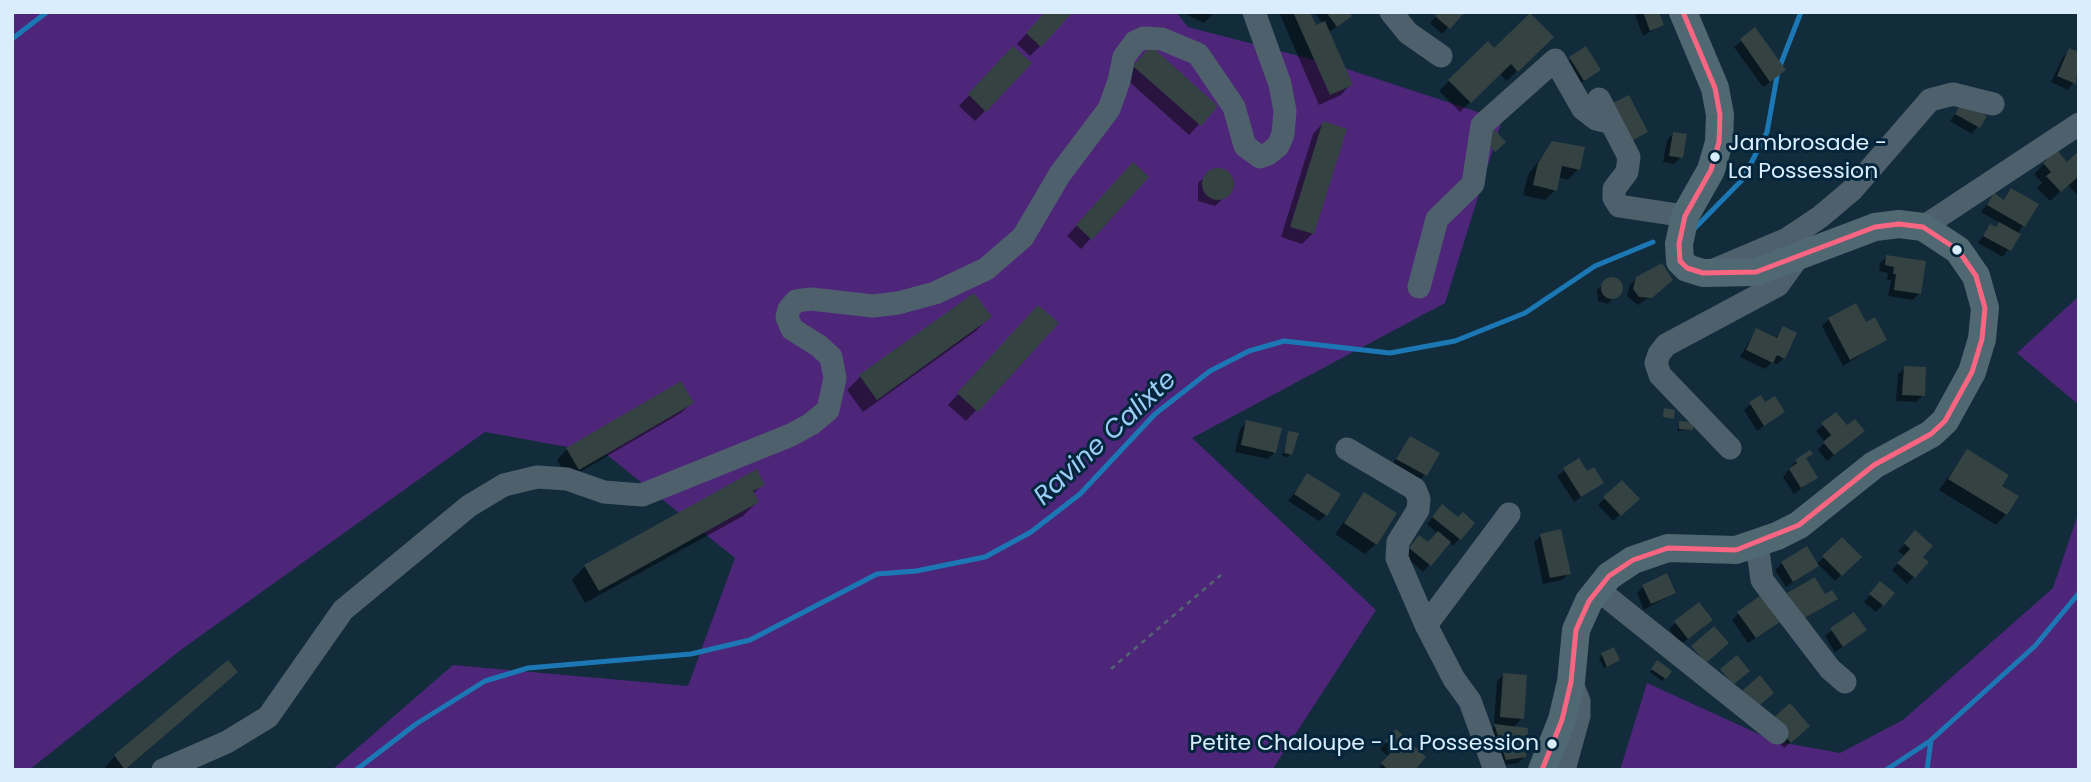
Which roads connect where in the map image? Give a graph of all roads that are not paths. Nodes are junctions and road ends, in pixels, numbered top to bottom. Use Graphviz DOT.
graph roads {
  1 [pos="1254,12"];
  2 [pos="1391,12"];
  3 [pos="1683,12"];
  4 [pos="1441,56"];
  5 [pos="1599,99"];
  6 [pos="1993,104"];
  7 [pos="1611,123"];
  8 [pos="2079,124"];
  9 [pos="1685,216"];
  10 [pos="1923,227"];
  11 [pos="1799,256"];
  12 [pos="1703,273"];
  13 [pos="1419,287"];
  14 [pos="1730,448"];
  15 [pos="1347,449"];
  16 [pos="1509,514"];
  17 [pos="1757,544"];
  18 [pos="1597,589"];
  19 [pos="1426,625"];
  20 [pos="1571,682"];
  21 [pos="1846,682"];
  22 [pos="1777,733"];
  23 [pos="163,770"];
  24 [pos="1495,770"];
  25 [pos="1542,770"];
  26 [pos="1564,770"];
  1 -- 23 [label="street"];
  2 -- 4 [label="street"];
  3 -- 9 [label="main road"];
  5 -- 7 [label="street"];
  6 -- 12 [label="street"];
  7 -- 9 [label="street"];
  7 -- 13 [label="street"];
  8 -- 10 [label="street"];
  9 -- 12 [label="main road"];
  10 -- 11 [label="main road"];
  10 -- 17 [label="main road"];
  11 -- 12 [label="main road"];
  11 -- 14 [label="street"];
  15 -- 19 [label="street"];
  16 -- 19 [label="street"];
  17 -- 18 [label="main road"];
  17 -- 21 [label="street"];
  18 -- 20 [label="main road"];
  18 -- 22 [label="street"];
  19 -- 24 [label="street"];
  20 -- 25 [label="main road"];
  20 -- 26 [label="street"];
}
